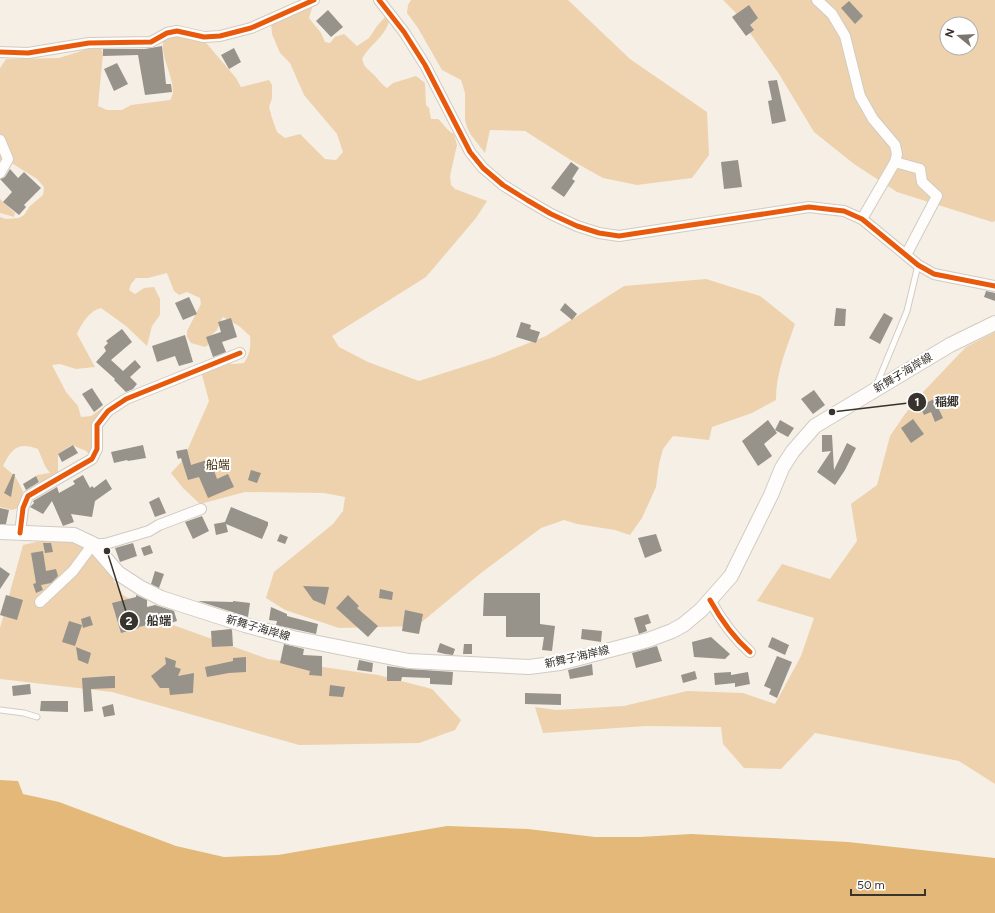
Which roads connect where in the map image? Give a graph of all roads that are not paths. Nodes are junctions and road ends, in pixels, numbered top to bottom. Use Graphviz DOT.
graph roads {
  1 [pos="314,0"];
  2 [pos="379,0"];
  3 [pos="818,0"];
  4 [pos="0,52"];
  5 [pos="0,140"];
  6 [pos="895,162"];
  7 [pos="0,173"];
  8 [pos="862,219"];
  9 [pos="906,255"];
  10 [pos="918,265"];
  11 [pos="995,286"];
  12 [pos="995,323"];
  13 [pos="240,354"];
  14 [pos="876,390"];
  15 [pos="200,509"];
  16 [pos="0,532"];
  17 [pos="20,533"];
  18 [pos="93,544"];
  19 [pos="710,600"];
  20 [pos="40,602"];
  21 [pos="750,652"];
  22 [pos="0,710"];
  23 [pos="37,717"];
  1 -- 4 [label="street"];
  2 -- 8 [label="street"];
  3 -- 6 [label="street"];
  5 -- 7 [label="street"];
  6 -- 8 [label="street"];
  6 -- 9 [label="street"];
  8 -- 9 [label="street"];
  9 -- 10 [label="street"];
  10 -- 11 [label="street"];
  10 -- 14 [label="lane"];
  12 -- 14 [label="main road, 新舞子海岸線"];
  13 -- 17 [label="street"];
  14 -- 19 [label="main road, 新舞子海岸線"];
  15 -- 18 [label="street"];
  16 -- 17 [label="main road, 新舞子海岸線"];
  17 -- 18 [label="main road, 新舞子海岸線"];
  18 -- 19 [label="main road, 新舞子海岸線"];
  18 -- 20 [label="street"];
  19 -- 21 [label="street"];
  22 -- 23 [label="lane"];
}
